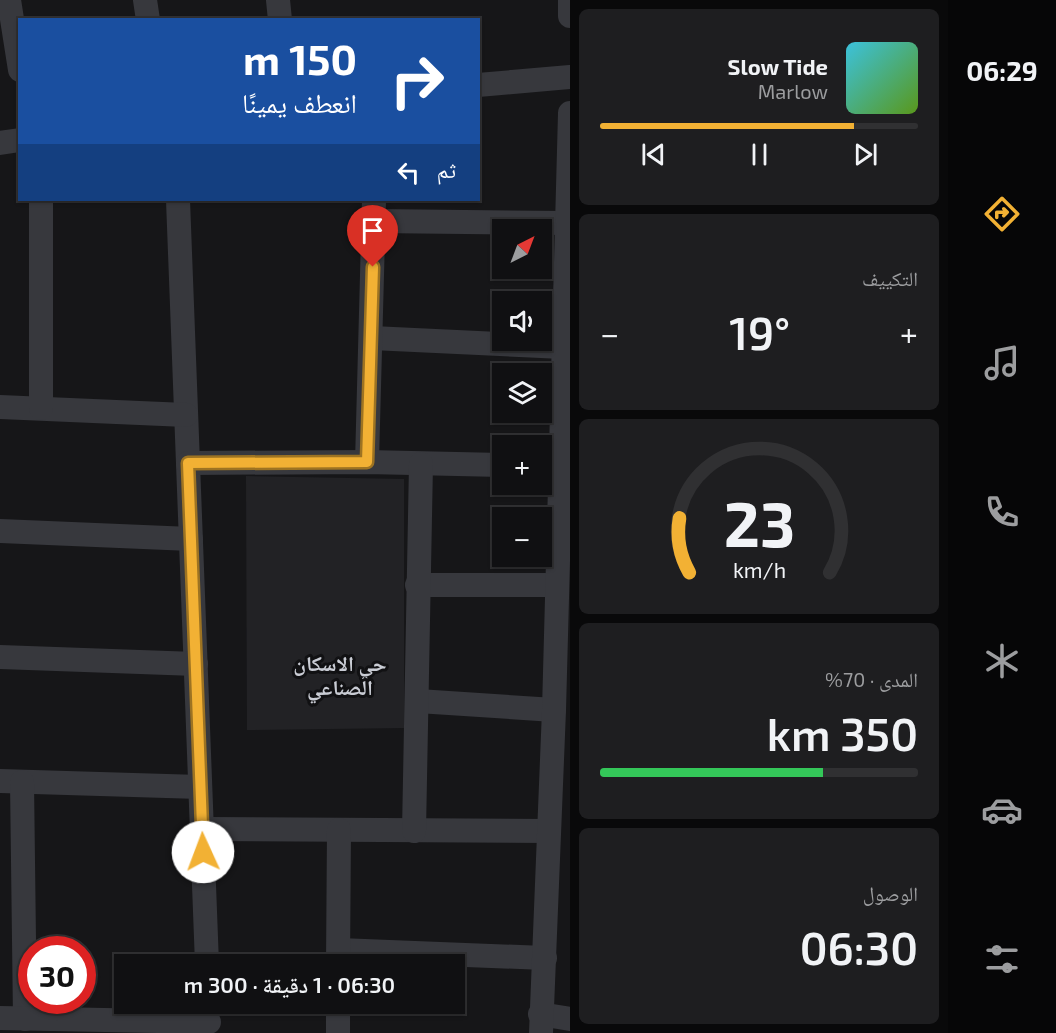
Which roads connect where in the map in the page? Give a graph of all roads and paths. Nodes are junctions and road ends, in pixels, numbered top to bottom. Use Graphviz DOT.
graph roads {
  1 [pos="9,0"];
  2 [pos="145,0"];
  3 [pos="278,0"];
  4 [pos="570,0"];
  5 [pos="0,1"];
  6 [pos="570,16"];
  7 [pos="148,18"];
  8 [pos="280,18"];
  9 [pos="18,57"];
  10 [pos="570,77"];
  11 [pos="480,85"];
  12 [pos="570,113"];
  13 [pos="18,140"];
  14 [pos="0,143"];
  15 [pos="569,175"];
  16 [pos="41,201"];
  17 [pos="178,201"];
  18 [pos="374,210"];
  19 [pos="567,223"];
  20 [pos="568,257"];
  21 [pos="372,338"];
  22 [pos="563,347"];
  23 [pos="0,407"];
  24 [pos="41,408"];
  25 [pos="186,414"];
  26 [pos="552,447"];
  27 [pos="367,462"];
  28 [pos="188,463"];
  29 [pos="422,464"];
  30 [pos="492,465"];
  31 [pos="552,495"];
  32 [pos="0,531"];
  33 [pos="191,539"];
  34 [pos="417,585"];
  35 [pos="556,585"];
  36 [pos="0,657"];
  37 [pos="196,664"];
  38 [pos="418,701"];
  39 [pos="554,710"];
  40 [pos="560,766"];
  41 [pos="11,782"];
  42 [pos="200,787"];
  43 [pos="202,830"];
  44 [pos="339,830"];
  45 [pos="414,831"];
  46 [pos="549,831"];
  47 [pos="207,954"];
  48 [pos="338,954"];
  49 [pos="465,958"];
  50 [pos="545,958"];
  51 [pos="338,1014"];
  52 [pos="0,1018"];
  53 [pos="25,1019"];
  54 [pos="570,1019"];
  55 [pos="209,1020"];
  56 [pos="540,1023"];
  57 [pos="338,1033"];
  1 -- 5 [label="street"];
  1 -- 9 [label="street"];
  2 -- 7 [label="street"];
  3 -- 8 [label="street"];
  4 -- 6 [label="street"];
  10 -- 11 [label="street"];
  12 -- 15 [label="street"];
  13 -- 14 [label="street"];
  15 -- 19 [label="street"];
  16 -- 24 [label="street"];
  17 -- 25 [label="street"];
  18 -- 19 [label="street"];
  18 -- 21 [label="street"];
  19 -- 20 [label="street"];
  20 -- 22 [label="street"];
  21 -- 22 [label="street"];
  21 -- 27 [label="street"];
  22 -- 26 [label="street"];
  23 -- 24 [label="street"];
  24 -- 25 [label="street"];
  25 -- 28 [label="street"];
  27 -- 28 [label="street"];
  27 -- 29 [label="street"];
  28 -- 33 [label="street"];
  29 -- 30 [label="street"];
  29 -- 34 [label="street"];
  31 -- 35 [label="street"];
  32 -- 33 [label="street"];
  33 -- 37 [label="street"];
  34 -- 35 [label="street"];
  34 -- 38 [label="street"];
  35 -- 39 [label="street"];
  36 -- 37 [label="street"];
  37 -- 42 [label="street"];
  38 -- 39 [label="street"];
  38 -- 45 [label="street"];
  39 -- 40 [label="street"];
  40 -- 46 [label="street"];
  41 -- 42 [label="street"];
  41 -- 53 [label="street"];
  42 -- 43 [label="street"];
  43 -- 44 [label="street"];
  43 -- 47 [label="street"];
  44 -- 45 [label="street"];
  44 -- 48 [label="street"];
  45 -- 46 [label="street"];
  46 -- 50 [label="street"];
  49 -- 50 [label="street"];
  50 -- 56 [label="street"];
  51 -- 57 [label="street"];
  52 -- 53 [label="street"];
  53 -- 55 [label="street"];
  54 -- 56 [label="street"];
}
